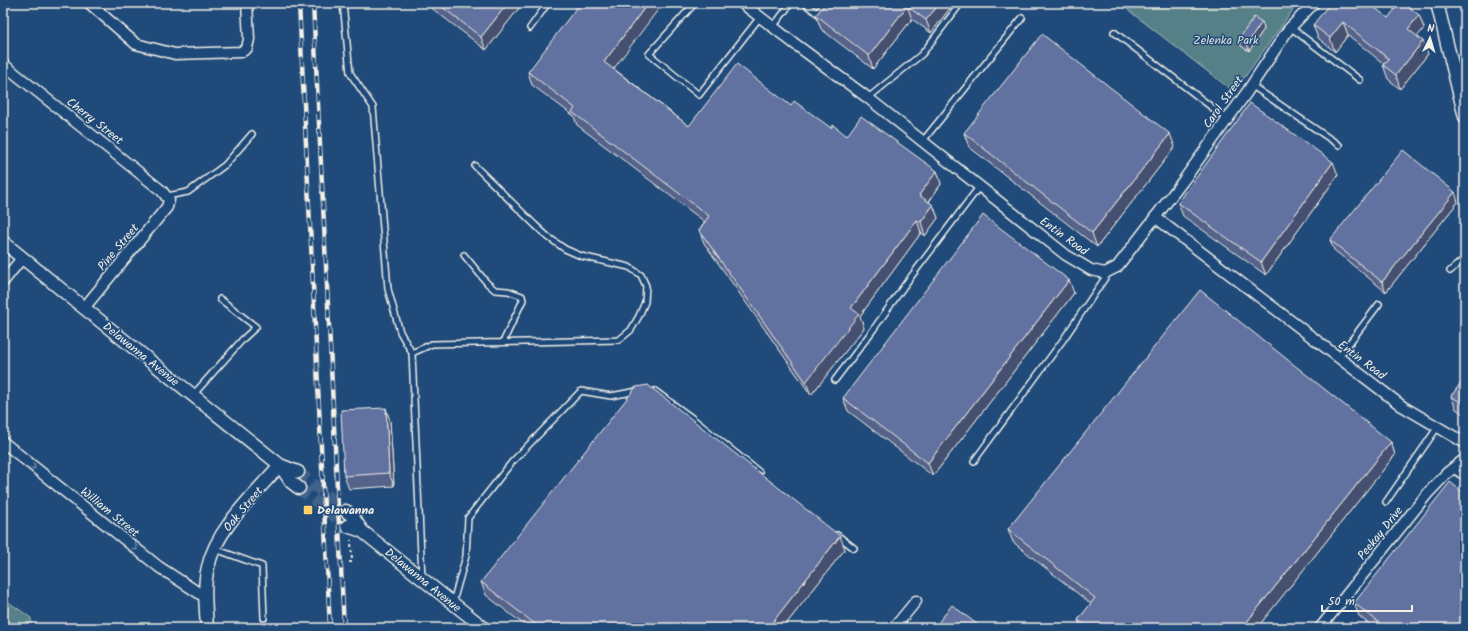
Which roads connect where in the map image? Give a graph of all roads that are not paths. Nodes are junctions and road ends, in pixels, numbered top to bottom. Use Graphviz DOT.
graph roads {
  1 [pos="89,3"];
  2 [pos="247,3"];
  3 [pos="344,3"];
  4 [pos="548,3"];
  5 [pos="695,3"];
  6 [pos="742,3"];
  7 [pos="791,3"];
  8 [pos="804,3"];
  9 [pos="825,3"];
  10 [pos="961,3"];
  11 [pos="1314,3"];
  12 [pos="1392,3"];
  13 [pos="1437,3"];
  14 [pos="1397,7"];
  15 [pos="760,17"];
  16 [pos="1022,18"];
  17 [pos="773,27"];
  18 [pos="1290,27"];
  19 [pos="530,28"];
  20 [pos="1114,32"];
  21 [pos="3,64"];
  22 [pos="1360,80"];
  23 [pos="1251,85"];
  24 [pos="868,98"];
  25 [pos="1465,116"];
  26 [pos="1227,119"];
  27 [pos="252,134"];
  28 [pos="922,142"];
  29 [pos="1338,145"];
  30 [pos="475,166"];
  31 [pos="979,187"];
  32 [pos="168,198"];
  33 [pos="1155,217"];
  34 [pos="3,242"];
  35 [pos="464,255"];
  36 [pos="22,258"];
  37 [pos="1465,258"];
  38 [pos="1111,270"];
  39 [pos="1450,271"];
  40 [pos="3,282"];
  41 [pos="220,299"];
  42 [pos="1379,304"];
  43 [pos="84,308"];
  44 [pos="503,342"];
  45 [pos="412,353"];
  46 [pos="1338,358"];
  47 [pos="835,380"];
  48 [pos="652,388"];
  49 [pos="645,389"];
  50 [pos="193,396"];
  51 [pos="1437,428"];
  52 [pos="3,442"];
  53 [pos="1465,443"];
  54 [pos="1465,459"];
  55 [pos="974,461"];
  56 [pos="280,465"];
  57 [pos="1452,469"];
  58 [pos="298,472"];
  59 [pos="766,478"];
  60 [pos="1465,478"];
  61 [pos="299,488"];
  62 [pos="1386,502"];
  63 [pos="346,511"];
  64 [pos="362,531"];
  65 [pos="349,532"];
  66 [pos="832,532"];
  67 [pos="854,548"];
  68 [pos="214,549"];
  69 [pos="422,579"];
  70 [pos="205,597"];
  71 [pos="916,602"];
  72 [pos="452,603"];
  73 [pos="264,618"];
  74 [pos="207,628"];
  75 [pos="484,628"];
  76 [pos="894,628"];
  77 [pos="1320,628"];
  1 -- 2 [label="street"];
  3 -- 45 [label="lane"];
  4 -- 19 [label="lane"];
  5 -- 15 [label="lane"];
  6 -- 15 [label="street, Entin Road"];
  7 -- 17 [label="lane"];
  8 -- 9 [label="lane"];
  10 -- 24 [label="lane"];
  11 -- 18 [label="street, Carol Street"];
  12 -- 14 [label="lane"];
  13 -- 25 [label="street"];
  15 -- 17 [label="street, Entin Road"];
  16 -- 28 [label="lane"];
  17 -- 24 [label="street, Entin Road"];
  18 -- 22 [label="lane"];
  18 -- 23 [label="street, Carol Street"];
  20 -- 26 [label="lane"];
  21 -- 32 [label="street, Cherry Street"];
  23 -- 26 [label="street, Carol Street"];
  23 -- 29 [label="lane"];
  24 -- 28 [label="street, Entin Road"];
  26 -- 33 [label="street, Carol Street"];
  27 -- 32 [label="lane"];
  28 -- 31 [label="street, Entin Road"];
  30 -- 44 [label="lane"];
  31 -- 38 [label="street, Entin Road"];
  31 -- 47 [label="lane"];
  32 -- 43 [label="street, Pine Street"];
  33 -- 38 [label="street"];
  33 -- 46 [label="street, Entin Road"];
  34 -- 36 [label="street, Delawanna Avenue"];
  35 -- 44 [label="lane"];
  36 -- 40 [label="street"];
  36 -- 43 [label="street, Delawanna Avenue"];
  37 -- 39 [label="lane"];
  38 -- 55 [label="lane"];
  41 -- 50 [label="lane"];
  42 -- 46 [label="lane"];
  43 -- 50 [label="street, Delawanna Avenue"];
  44 -- 45 [label="lane"];
  45 -- 69 [label="lane"];
  46 -- 51 [label="street, Entin Road"];
  48 -- 59 [label="lane"];
  49 -- 72 [label="lane"];
  50 -- 56 [label="street, Delawanna Avenue"];
  51 -- 53 [label="street, Entin Road"];
  51 -- 62 [label="lane"];
  52 -- 70 [label="street, William Street, one-way"];
  54 -- 57 [label="street, Peekay Drive"];
  56 -- 58 [label="street, Delawanna Avenue"];
  56 -- 61 [label="street, Delawanna Avenue"];
  56 -- 68 [label="street, Oak Street"];
  57 -- 60 [label="lane"];
  57 -- 77 [label="street, Peekay Drive"];
  63 -- 64 [label="street, Delawanna Avenue"];
  64 -- 65 [label="street, Delawanna Avenue"];
  64 -- 69 [label="street, Delawanna Avenue"];
  66 -- 67 [label="lane"];
  68 -- 70 [label="street, Oak Street"];
  68 -- 73 [label="lane"];
  69 -- 72 [label="street, Delawanna Avenue"];
  70 -- 74 [label="street, Oak Street"];
  71 -- 76 [label="street"];
  72 -- 75 [label="street, Delawanna Avenue"];
}
